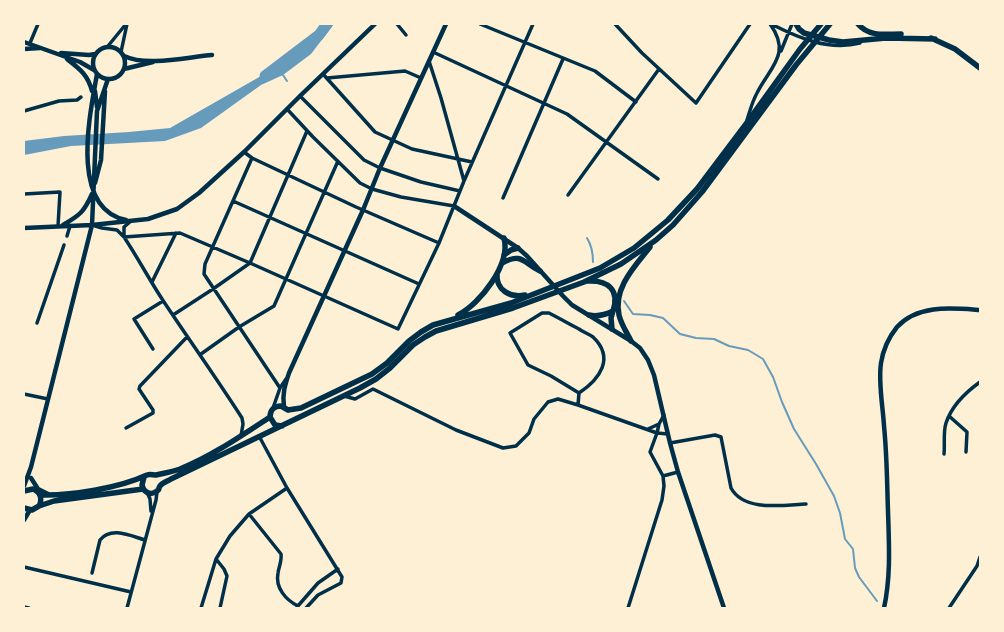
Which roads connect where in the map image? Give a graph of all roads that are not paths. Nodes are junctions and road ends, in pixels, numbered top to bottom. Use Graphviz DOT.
graph roads {
  1 [pos="38,24"];
  2 [pos="126,24"];
  3 [pos="375,24"];
  4 [pos="397,24"];
  5 [pos="446,24"];
  6 [pos="480,24"];
  7 [pos="533,24"];
  8 [pos="615,24"];
  9 [pos="750,24"];
  10 [pos="771,24"];
  11 [pos="792,24"];
  12 [pos="796,24"];
  13 [pos="821,24"];
  14 [pos="830,24"];
  15 [pos="858,24"];
  16 [pos="788,32"];
  17 [pos="406,35"];
  18 [pos="935,39"];
  19 [pos="869,40"];
  20 [pos="24,42"];
  21 [pos="525,42"];
  22 [pos="30,43"];
  23 [pos="108,46"];
  24 [pos="41,48"];
  25 [pos="26,49"];
  26 [pos="433,52"];
  27 [pos="58,53"];
  28 [pos="95,54"];
  29 [pos="122,54"];
  30 [pos="212,55"];
  31 [pos="780,55"];
  32 [pos="64,56"];
  33 [pos="564,59"];
  34 [pos="159,60"];
  35 [pos="429,61"];
  36 [pos="980,68"];
  37 [pos="124,69"];
  38 [pos="659,69"];
  39 [pos="95,72"];
  40 [pos="325,76"];
  41 [pos="421,78"];
  42 [pos="108,79"];
  43 [pos="95,85"];
  44 [pos="506,86"];
  45 [pos="106,87"];
  46 [pos="93,94"];
  47 [pos="300,96"];
  48 [pos="81,97"];
  49 [pos="636,102"];
  50 [pos="545,104"];
  51 [pos="24,110"];
  52 [pos="287,110"];
  53 [pos="97,111"];
  54 [pos="746,124"];
  55 [pos="307,131"];
  56 [pos="392,141"];
  57 [pos="607,142"];
  58 [pos="244,152"];
  59 [pos="252,158"];
  60 [pos="458,160"];
  61 [pos="338,162"];
  62 [pos="472,162"];
  63 [pos="380,168"];
  64 [pos="287,175"];
  65 [pos="658,179"];
  66 [pos="464,181"];
  67 [pos="372,188"];
  68 [pos="93,190"];
  69 [pos="460,190"];
  70 [pos="325,192"];
  71 [pos="24,194"];
  72 [pos="568,196"];
  73 [pos="503,198"];
  74 [pos="233,201"];
  75 [pos="454,206"];
  76 [pos="363,210"];
  77 [pos="269,217"];
  78 [pos="132,221"];
  79 [pos="92,225"];
  80 [pos="60,226"];
  81 [pos="70,226"];
  82 [pos="24,228"];
  83 [pos="176,233"];
  84 [pos="307,233"];
  85 [pos="67,236"];
  86 [pos="124,237"];
  87 [pos="504,238"];
  88 [pos="656,240"];
  89 [pos="440,243"];
  90 [pos="64,245"];
  91 [pos="213,246"];
  92 [pos="518,248"];
  93 [pos="345,250"];
  94 [pos="504,255"];
  95 [pos="512,257"];
  96 [pos="250,263"];
  97 [pos="502,263"];
  98 [pos="540,271"];
  99 [pos="497,273"];
  100 [pos="286,279"];
  101 [pos="152,282"];
  102 [pos="584,282"];
  103 [pos="419,284"];
  104 [pos="213,290"];
  105 [pos="531,294"];
  106 [pos="324,296"];
  107 [pos="163,301"];
  108 [pos="980,310"];
  109 [pos="613,311"];
  110 [pos="173,315"];
  111 [pos="589,315"];
  112 [pos="620,316"];
  113 [pos="447,320"];
  114 [pos="37,323"];
  115 [pos="239,327"];
  116 [pos="612,329"];
  117 [pos="187,337"];
  118 [pos="632,341"];
  119 [pos="153,349"];
  120 [pos="201,354"];
  121 [pos="289,372"];
  122 [pos="980,382"];
  123 [pos="280,388"];
  124 [pos="580,393"];
  125 [pos="24,394"];
  126 [pos="343,396"];
  127 [pos="48,399"];
  128 [pos="578,405"];
  129 [pos="286,408"];
  130 [pos="272,409"];
  131 [pos="664,415"];
  132 [pos="949,416"];
  133 [pos="270,418"];
  134 [pos="659,424"];
  135 [pos="284,425"];
  136 [pos="126,428"];
  137 [pos="648,429"];
  138 [pos="657,433"];
  139 [pos="668,434"];
  140 [pos="258,436"];
  141 [pos="241,437"];
  142 [pos="670,443"];
  143 [pos="966,452"];
  144 [pos="944,454"];
  145 [pos="31,467"];
  146 [pos="678,472"];
  147 [pos="154,475"];
  148 [pos="663,476"];
  149 [pos="144,477"];
  150 [pos="31,478"];
  151 [pos="160,485"];
  152 [pos="24,486"];
  153 [pos="287,488"];
  154 [pos="24,491"];
  155 [pos="145,491"];
  156 [pos="156,492"];
  157 [pos="38,493"];
  158 [pos="56,495"];
  159 [pos="806,504"];
  160 [pos="39,506"];
  161 [pos="27,509"];
  162 [pos="152,512"];
  163 [pos="249,514"];
  164 [pos="24,520"];
  165 [pos="145,540"];
  166 [pos="980,557"];
  167 [pos="216,559"];
  168 [pos="24,567"];
  169 [pos="338,569"];
  170 [pos="92,573"];
  171 [pos="131,592"];
  172 [pos="24,607"];
  173 [pos="297,607"];
  174 [pos="29,608"];
  175 [pos="127,608"];
  176 [pos="202,608"];
  177 [pos="220,608"];
  178 [pos="306,608"];
  179 [pos="628,608"];
  180 [pos="724,608"];
  181 [pos="884,608"];
  182 [pos="949,608"];
  1 -- 22 [label="street"];
  2 -- 23 [label="street"];
  2 -- 29 [label="street"];
  3 -- 40 [label="street"];
  4 -- 17 [label="street"];
  5 -- 26 [label="street"];
  6 -- 21 [label="street"];
  7 -- 21 [label="street"];
  8 -- 38 [label="street"];
  9 -- 38 [label="street"];
  10 -- 16 [label="street"];
  10 -- 31 [label="street"];
  11 -- 16 [label="street"];
  12 -- 19 [label="main road"];
  13 -- 54 [label="main road"];
  14 -- 88 [label="main road"];
  15 -- 18 [label="main road"];
  16 -- 19 [label="street"];
  16 -- 31 [label="street"];
  18 -- 19 [label="main road"];
  18 -- 36 [label="main road"];
  20 -- 22 [label="street"];
  21 -- 33 [label="street"];
  21 -- 44 [label="street"];
  22 -- 24 [label="street"];
  23 -- 28 [label="street"];
  23 -- 29 [label="street"];
  24 -- 25 [label="street"];
  24 -- 27 [label="street"];
  26 -- 35 [label="street"];
  26 -- 44 [label="street"];
  27 -- 28 [label="street"];
  27 -- 32 [label="street"];
  28 -- 39 [label="street"];
  29 -- 34 [label="street"];
  29 -- 37 [label="street"];
  30 -- 34 [label="street"];
  31 -- 54 [label="street"];
  32 -- 39 [label="street"];
  32 -- 46 [label="street"];
  33 -- 49 [label="street"];
  33 -- 50 [label="street"];
  34 -- 37 [label="street"];
  35 -- 41 [label="street"];
  35 -- 60 [label="street"];
  37 -- 42 [label="street"];
  38 -- 49 [label="street"];
  39 -- 42 [label="street"];
  39 -- 43 [label="street"];
  40 -- 41 [label="street"];
  40 -- 47 [label="street"];
  40 -- 56 [label="street"];
  41 -- 56 [label="street"];
  42 -- 45 [label="street"];
  43 -- 46 [label="street"];
  43 -- 53 [label="street"];
  44 -- 50 [label="street"];
  44 -- 62 [label="street"];
  45 -- 53 [label="street"];
  45 -- 68 [label="street"];
  46 -- 68 [label="street"];
  47 -- 52 [label="street"];
  47 -- 63 [label="street"];
  48 -- 51 [label="street"];
  49 -- 57 [label="street"];
  50 -- 57 [label="street"];
  50 -- 73 [label="street"];
  52 -- 55 [label="street"];
  52 -- 58 [label="street"];
  53 -- 68 [label="street"];
  54 -- 105 [label="main road"];
  55 -- 61 [label="street"];
  55 -- 64 [label="street"];
  56 -- 60 [label="street"];
  56 -- 63 [label="street"];
  57 -- 65 [label="street"];
  57 -- 72 [label="street"];
  58 -- 59 [label="street"];
  58 -- 78 [label="street"];
  59 -- 64 [label="street"];
  59 -- 74 [label="street"];
  60 -- 62 [label="street"];
  60 -- 66 [label="street"];
  61 -- 67 [label="street"];
  61 -- 70 [label="street"];
  62 -- 66 [label="street"];
  63 -- 67 [label="street"];
  63 -- 69 [label="street"];
  64 -- 70 [label="street"];
  64 -- 77 [label="street"];
  66 -- 69 [label="street"];
  67 -- 75 [label="street"];
  67 -- 76 [label="street"];
  68 -- 78 [label="street"];
  68 -- 79 [label="street"];
  68 -- 80 [label="street"];
  69 -- 75 [label="street"];
  70 -- 76 [label="street"];
  70 -- 84 [label="street"];
  71 -- 80 [label="street"];
  74 -- 77 [label="street"];
  74 -- 91 [label="street"];
  75 -- 87 [label="street"];
  75 -- 89 [label="street"];
  76 -- 89 [label="street"];
  76 -- 93 [label="street"];
  77 -- 84 [label="street"];
  77 -- 96 [label="street"];
  78 -- 79 [label="street"];
  78 -- 86 [label="street"];
  79 -- 81 [label="street"];
  79 -- 86 [label="street"];
  79 -- 127 [label="street"];
  80 -- 81 [label="street"];
  80 -- 82 [label="street"];
  81 -- 85 [label="street"];
  83 -- 86 [label="street"];
  83 -- 91 [label="street"];
  83 -- 101 [label="street"];
  84 -- 93 [label="street"];
  84 -- 100 [label="street"];
  86 -- 101 [label="street"];
  87 -- 92 [label="street"];
  87 -- 94 [label="main road"];
  88 -- 102 [label="main road"];
  88 -- 112 [label="main road"];
  89 -- 103 [label="street"];
  90 -- 114 [label="street"];
  91 -- 96 [label="street"];
  91 -- 104 [label="street"];
  92 -- 94 [label="main road"];
  92 -- 95 [label="main road"];
  92 -- 98 [label="street"];
  93 -- 103 [label="street"];
  93 -- 106 [label="street"];
  94 -- 97 [label="main road"];
  95 -- 97 [label="main road"];
  95 -- 98 [label="main road"];
  96 -- 100 [label="street"];
  96 -- 104 [label="street"];
  97 -- 99 [label="main road"];
  98 -- 111 [label="street"];
  99 -- 105 [label="main road"];
  99 -- 113 [label="main road"];
  100 -- 106 [label="street"];
  100 -- 115 [label="street"];
  101 -- 107 [label="street"];
  102 -- 109 [label="main road"];
  102 -- 126 [label="main road"];
  103 -- 106 [label="street"];
  104 -- 110 [label="street"];
  104 -- 115 [label="street"];
  105 -- 113 [label="main road"];
  106 -- 121 [label="street"];
  107 -- 110 [label="street"];
  107 -- 119 [label="street"];
  108 -- 181 [label="street"];
  109 -- 111 [label="main road"];
  109 -- 116 [label="main road"];
  110 -- 117 [label="street"];
  111 -- 116 [label="street"];
  112 -- 116 [label="main road"];
  112 -- 118 [label="main road"];
  113 -- 129 [label="main road"];
  115 -- 120 [label="street"];
  115 -- 123 [label="street"];
  116 -- 118 [label="street"];
  117 -- 120 [label="street"];
  117 -- 136 [label="street"];
  118 -- 131 [label="street"];
  120 -- 141 [label="street"];
  121 -- 123 [label="street"];
  121 -- 129 [label="street"];
  122 -- 132 [label="street"];
  123 -- 130 [label="street"];
  124 -- 124 [label="street"];
  124 -- 128 [label="street"];
  125 -- 127 [label="street"];
  126 -- 128 [label="street"];
  126 -- 135 [label="main road"];
  127 -- 145 [label="street"];
  128 -- 137 [label="street"];
  129 -- 130 [label="main road"];
  129 -- 135 [label="main road"];
  130 -- 133 [label="main road"];
  131 -- 134 [label="street"];
  131 -- 139 [label="street"];
  132 -- 143 [label="street"];
  132 -- 144 [label="street"];
  133 -- 135 [label="main road"];
  133 -- 141 [label="main road"];
  134 -- 137 [label="street"];
  134 -- 138 [label="street"];
  135 -- 140 [label="main road"];
  137 -- 138 [label="street"];
  138 -- 139 [label="street"];
  138 -- 148 [label="street"];
  139 -- 142 [label="street"];
  140 -- 151 [label="main road"];
  140 -- 153 [label="street"];
  141 -- 147 [label="main road"];
  142 -- 146 [label="street"];
  142 -- 159 [label="street"];
  145 -- 150 [label="street"];
  145 -- 152 [label="street"];
  146 -- 148 [label="street"];
  146 -- 180 [label="street"];
  147 -- 149 [label="main road"];
  147 -- 151 [label="main road"];
  148 -- 179 [label="street"];
  149 -- 155 [label="main road"];
  149 -- 158 [label="main road"];
  150 -- 157 [label="street"];
  150 -- 158 [label="street"];
  151 -- 156 [label="main road"];
  153 -- 163 [label="street"];
  153 -- 169 [label="street"];
  154 -- 157 [label="main road"];
  155 -- 156 [label="main road"];
  155 -- 160 [label="main road"];
  155 -- 162 [label="street"];
  156 -- 162 [label="street"];
  157 -- 158 [label="main road"];
  157 -- 160 [label="main road"];
  160 -- 161 [label="main road"];
  161 -- 164 [label="street"];
  162 -- 165 [label="street"];
  163 -- 167 [label="street"];
  163 -- 173 [label="street"];
  165 -- 170 [label="street"];
  165 -- 171 [label="street"];
  166 -- 182 [label="street"];
  167 -- 176 [label="street"];
  167 -- 177 [label="street"];
  168 -- 171 [label="street"];
  169 -- 173 [label="street"];
  169 -- 178 [label="street"];
  171 -- 175 [label="street"];
  172 -- 174 [label="street"];
}
